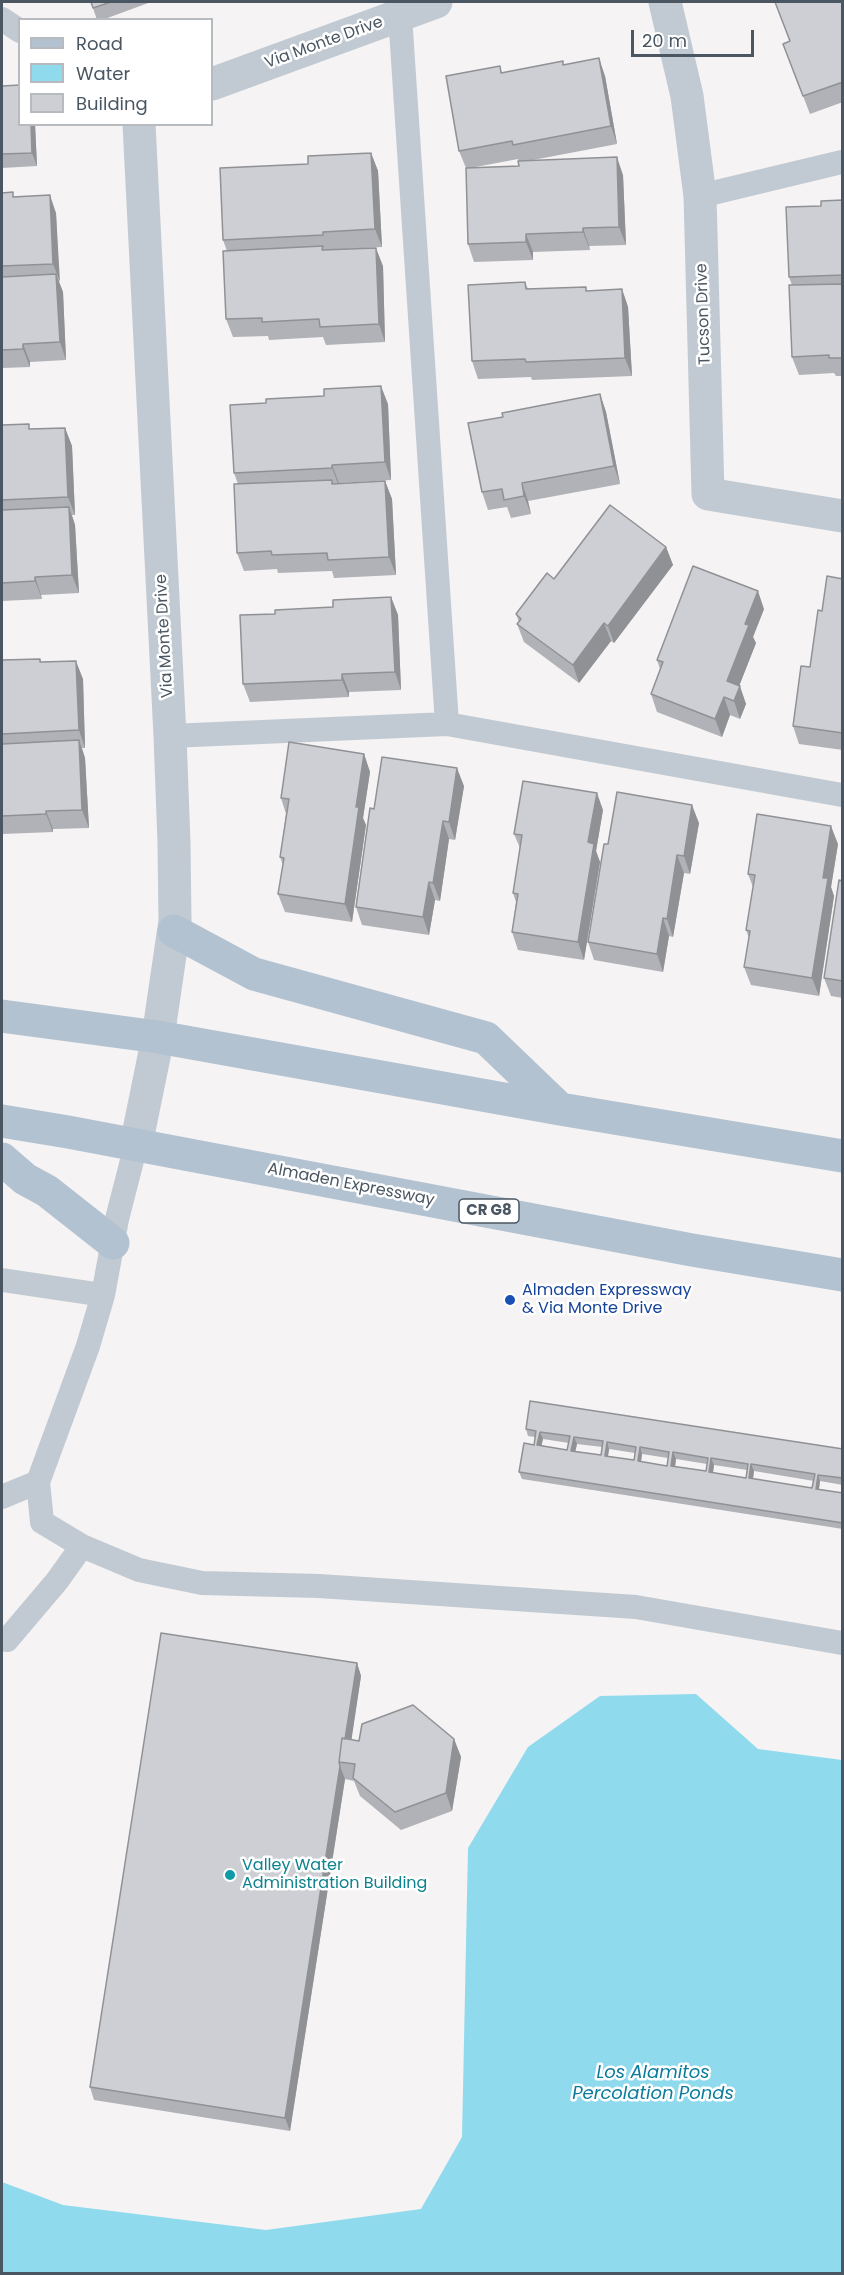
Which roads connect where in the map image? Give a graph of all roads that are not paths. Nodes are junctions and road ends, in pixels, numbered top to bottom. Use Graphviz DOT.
graph roads {
  1 [pos="436,2"];
  2 [pos="665,2"];
  3 [pos="400,15"];
  4 [pos="2,19"];
  5 [pos="18,30"];
  6 [pos="213,84"];
  7 [pos="139,126"];
  8 [pos="843,162"];
  9 [pos="700,196"];
  10 [pos="843,516"];
  11 [pos="447,724"];
  12 [pos="170,736"];
  13 [pos="843,795"];
  14 [pos="174,931"];
  15 [pos="2,1016"];
  16 [pos="158,1037"];
  17 [pos="560,1109"];
  18 [pos="2,1121"];
  19 [pos="136,1145"];
  20 [pos="843,1156"];
  21 [pos="2,1159"];
  22 [pos="113,1243"];
  23 [pos="843,1275"];
  24 [pos="2,1280"];
  25 [pos="103,1295"];
  26 [pos="38,1482"];
  27 [pos="2,1497"];
  28 [pos="82,1546"];
  29 [pos="4,1640"];
  30 [pos="843,1643"];
  1 -- 3 [label="street, Via Monte Drive"];
  2 -- 9 [label="street, Tucson Drive"];
  3 -- 6 [label="street, Via Monte Drive"];
  3 -- 11 [label="lane"];
  4 -- 5 [label="lane"];
  7 -- 12 [label="street, Via Monte Drive"];
  8 -- 9 [label="lane"];
  9 -- 10 [label="street, Tucson Drive"];
  11 -- 12 [label="lane"];
  11 -- 13 [label="lane"];
  12 -- 14 [label="street, Via Monte Drive"];
  14 -- 16 [label="street, Via Monte Drive"];
  14 -- 17 [label="main road"];
  15 -- 16 [label="main road"];
  16 -- 17 [label="main road"];
  16 -- 19 [label="street, Via Monte Drive"];
  17 -- 20 [label="main road"];
  18 -- 19 [label="main road, Almaden Expressway / CR G8"];
  19 -- 22 [label="lane"];
  19 -- 23 [label="main road, Almaden Expressway / CR G8"];
  21 -- 22 [label="main road"];
  22 -- 25 [label="lane"];
  24 -- 25 [label="lane"];
  25 -- 26 [label="lane"];
  26 -- 27 [label="lane"];
  26 -- 28 [label="lane"];
  28 -- 29 [label="lane"];
  28 -- 30 [label="lane"];
}
